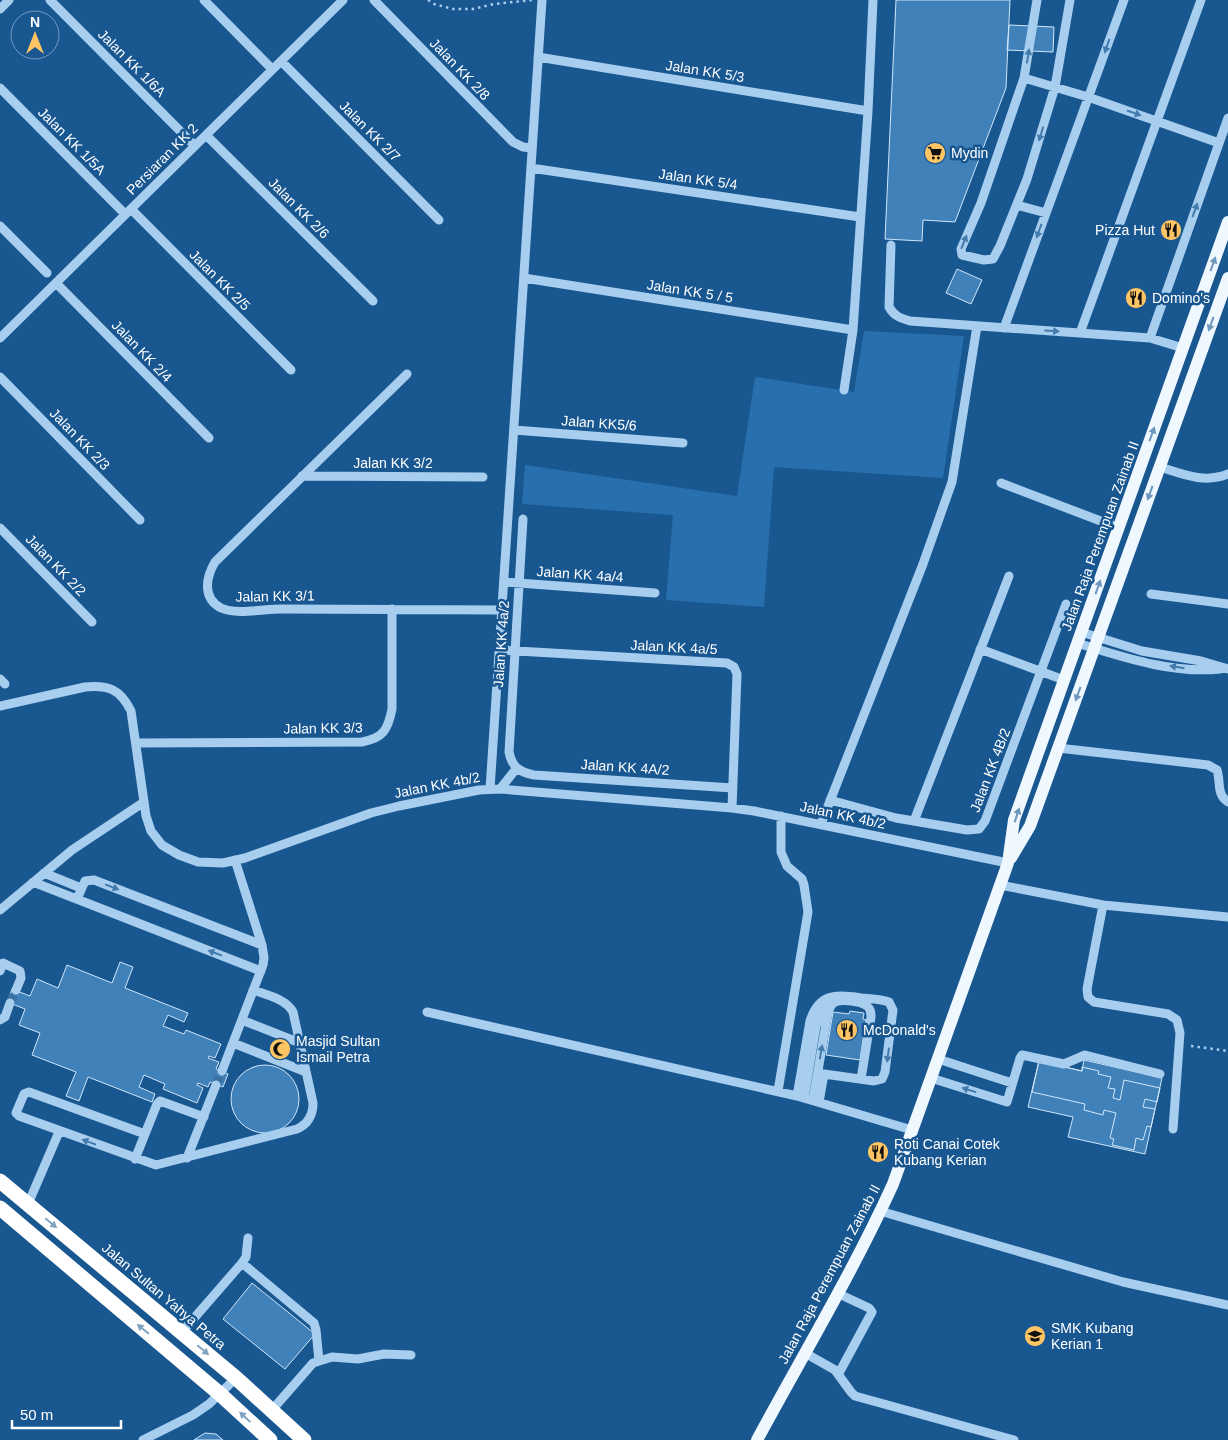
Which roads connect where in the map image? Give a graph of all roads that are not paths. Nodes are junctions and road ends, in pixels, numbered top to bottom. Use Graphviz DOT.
graph roads {
  1 [pos="9,0"];
  2 [pos="50,0"];
  3 [pos="204,0"];
  4 [pos="343,0"];
  5 [pos="374,0"];
  6 [pos="542,0"];
  7 [pos="873,0"];
  8 [pos="1036,0"];
  9 [pos="1070,0"];
  10 [pos="1124,0"];
  11 [pos="1200,0"];
  12 [pos="0,9"];
  13 [pos="538,58"];
  14 [pos="281,61"];
  15 [pos="272,70"];
  16 [pos="1024,78"];
  17 [pos="0,88"];
  18 [pos="1055,88"];
  19 [pos="1088,97"];
  20 [pos="868,111"];
  21 [pos="1228,118"];
  22 [pos="1157,121"];
  23 [pos="206,134"];
  24 [pos="1219,143"];
  25 [pos="195,146"];
  26 [pos="532,148"];
  27 [pos="531,168"];
  28 [pos="1017,205"];
  29 [pos="128,212"];
  30 [pos="1046,213"];
  31 [pos="860,217"];
  32 [pos="439,220"];
  33 [pos="1228,222"];
  34 [pos="0,226"];
  35 [pos="891,245"];
  36 [pos="47,273"];
  37 [pos="524,278"];
  38 [pos="1228,278"];
  39 [pos="56,283"];
  40 [pos="373,301"];
  41 [pos="977,326"];
  42 [pos="1004,328"];
  43 [pos="853,330"];
  44 [pos="1080,333"];
  45 [pos="0,338"];
  46 [pos="1150,338"];
  47 [pos="1183,348"];
  48 [pos="290,370"];
  49 [pos="407,374"];
  50 [pos="1,381"];
  51 [pos="844,390"];
  52 [pos="514,430"];
  53 [pos="209,438"];
  54 [pos="683,443"];
  55 [pos="1160,467"];
  56 [pos="1228,474"];
  57 [pos="302,476"];
  58 [pos="483,477"];
  59 [pos="1001,483"];
  60 [pos="522,519"];
  61 [pos="140,520"];
  62 [pos="0,528"];
  63 [pos="1119,528"];
  64 [pos="1009,576"];
  65 [pos="504,582"];
  66 [pos="519,583"];
  67 [pos="655,593"];
  68 [pos="1151,594"];
  69 [pos="1066,604"];
  70 [pos="1228,604"];
  71 [pos="392,609"];
  72 [pos="502,610"];
  73 [pos="92,622"];
  74 [pos="1079,638"];
  75 [pos="1096,643"];
  76 [pos="499,650"];
  77 [pos="980,650"];
  78 [pos="515,651"];
  79 [pos="1227,668"];
  80 [pos="1041,672"];
  81 [pos="1064,680"];
  82 [pos="0,706"];
  83 [pos="136,743"];
  84 [pos="1058,748"];
  85 [pos="516,769"];
  86 [pos="733,788"];
  87 [pos="490,789"];
  88 [pos="500,789"];
  89 [pos="830,800"];
  90 [pos="144,802"];
  91 [pos="1228,802"];
  92 [pos="732,808"];
  93 [pos="780,816"];
  94 [pos="914,821"];
  95 [pos="821,824"];
  96 [pos="235,860"];
  97 [pos="1008,863"];
  98 [pos="44,873"];
  99 [pos="34,882"];
  100 [pos="1000,885"];
  101 [pos="81,888"];
  102 [pos="77,899"];
  103 [pos="1103,905"];
  104 [pos="0,910"];
  105 [pos="1228,917"];
  106 [pos="262,945"];
  107 [pos="1,964"];
  108 [pos="261,971"];
  109 [pos="16,990"];
  110 [pos="253,990"];
  111 [pos="10,1003"];
  112 [pos="427,1012"];
  113 [pos="0,1020"];
  114 [pos="242,1020"];
  115 [pos="233,1042"];
  116 [pos="300,1042"];
  117 [pos="938,1059"];
  118 [pos="222,1071"];
  119 [pos="306,1072"];
  120 [pos="813,1072"];
  121 [pos="1160,1074"];
  122 [pos="931,1078"];
  123 [pos="861,1079"];
  124 [pos="1012,1083"];
  125 [pos="216,1085"];
  126 [pos="778,1091"];
  127 [pos="808,1099"];
  128 [pos="204,1117"];
  129 [pos="1173,1129"];
  130 [pos="912,1130"];
  131 [pos="59,1132"];
  132 [pos="145,1134"];
  133 [pos="188,1158"];
  134 [pos="135,1159"];
  135 [pos="0,1181"];
  136 [pos="28,1204"];
  137 [pos="0,1208"];
  138 [pos="880,1211"];
  139 [pos="248,1238"];
  140 [pos="242,1263"];
  141 [pos="837,1293"];
  142 [pos="1228,1305"];
  143 [pos="182,1332"];
  144 [pos="804,1353"];
  145 [pos="411,1354"];
  146 [pos="319,1361"];
  147 [pos="839,1373"];
  148 [pos="236,1378"];
  149 [pos="220,1394"];
  150 [pos="272,1410"];
  151 [pos="143,1440"];
  152 [pos="270,1440"];
  153 [pos="304,1440"];
  154 [pos="757,1440"];
  155 [pos="1014,1440"];
  1 -- 12 [label="street"];
  2 -- 25 [label="street, Jalan KK 1/6A"];
  3 -- 15 [label="street"];
  4 -- 14 [label="street, Persiaran KK 2"];
  5 -- 26 [label="street, Jalan KK 2/8"];
  6 -- 13 [label="street"];
  7 -- 20 [label="street"];
  16 -- 8 [label="street, one-way"];
  9 -- 18 [label="street"];
  10 -- 19 [label="street, one-way"];
  11 -- 22 [label="street"];
  13 -- 20 [label="street, Jalan KK 5/3"];
  13 -- 26 [label="street"];
  14 -- 15 [label="street, Persiaran KK 2"];
  14 -- 32 [label="street, Jalan KK 2/7"];
  15 -- 23 [label="street, Persiaran KK 2"];
  16 -- 18 [label="street"];
  28 -- 16 [label="street, one-way"];
  17 -- 29 [label="street, Jalan KK 1/5A"];
  18 -- 19 [label="street"];
  18 -- 28 [label="street, one-way"];
  19 -- 22 [label="street, one-way"];
  19 -- 30 [label="street"];
  20 -- 31 [label="street"];
  21 -- 24 [label="street"];
  22 -- 24 [label="street"];
  22 -- 44 [label="street"];
  23 -- 25 [label="street, Persiaran KK 2"];
  23 -- 40 [label="street, Jalan KK 2/6"];
  46 -- 24 [label="street, one-way"];
  25 -- 29 [label="street, Persiaran KK 2"];
  26 -- 27 [label="street"];
  27 -- 31 [label="street, Jalan KK 5/4"];
  27 -- 37 [label="street"];
  28 -- 30 [label="street"];
  29 -- 39 [label="street, Persiaran KK 2"];
  29 -- 48 [label="street, Jalan KK 2/5"];
  30 -- 42 [label="street, one-way"];
  31 -- 43 [label="street"];
  47 -- 33 [label="main road, Jalan Raja Perempuan Zainab II, one-way"];
  34 -- 36 [label="street"];
  35 -- 41 [label="street"];
  37 -- 43 [label="street, Jalan KK 5 / 5"];
  37 -- 52 [label="street"];
  38 -- 55 [label="main road, Jalan Raja Perempuan Zainab II, one-way"];
  39 -- 45 [label="street, Persiaran KK 2"];
  39 -- 53 [label="street, Jalan KK 2/4"];
  41 -- 42 [label="street"];
  41 -- 89 [label="street"];
  42 -- 44 [label="street, one-way"];
  43 -- 51 [label="street"];
  44 -- 46 [label="street"];
  46 -- 47 [label="street"];
  63 -- 47 [label="main road, Jalan Raja Perempuan Zainab II, one-way"];
  49 -- 57 [label="street, Jalan KK 3/1"];
  50 -- 61 [label="street, Jalan KK 2/3"];
  52 -- 54 [label="street, Jalan KK5/6"];
  52 -- 65 [label="street"];
  55 -- 56 [label="street"];
  55 -- 75 [label="main road, Jalan Raja Perempuan Zainab II, one-way"];
  57 -- 58 [label="street, Jalan KK 3/2"];
  57 -- 71 [label="street, Jalan KK 3/1"];
  59 -- 63 [label="street"];
  60 -- 66 [label="street, Jalan KK 4a/2"];
  62 -- 73 [label="street, Jalan KK 2/2"];
  74 -- 63 [label="main road, Jalan Raja Perempuan Zainab II, one-way"];
  64 -- 77 [label="street"];
  65 -- 66 [label="street, Jalan KK 4a/4"];
  65 -- 72 [label="street"];
  66 -- 67 [label="street, Jalan KK 4a/4"];
  66 -- 78 [label="street, Jalan KK 4a/2"];
  68 -- 70 [label="street"];
  69 -- 80 [label="street, Jalan KK 4B/2"];
  71 -- 72 [label="street, Jalan KK 3/1"];
  71 -- 83 [label="street, Jalan KK 3/3"];
  72 -- 76 [label="street"];
  74 -- 75 [label="street"];
  74 -- 81 [label="main road, Jalan Raja Perempuan Zainab II"];
  75 -- 79 [label="street"];
  75 -- 84 [label="main road, Jalan Raja Perempuan Zainab II, one-way"];
  76 -- 78 [label="street, Jalan KK 4a/5"];
  76 -- 87 [label="street"];
  77 -- 80 [label="street"];
  77 -- 94 [label="street"];
  78 -- 85 [label="street, Jalan KK 4a/2"];
  78 -- 86 [label="street, Jalan KK 4a/5"];
  80 -- 81 [label="street"];
  80 -- 94 [label="street, Jalan KK 4B/2"];
  97 -- 81 [label="main road, Jalan Raja Perempuan Zainab II, one-way"];
  82 -- 83 [label="street, Jalan KK 4b/2"];
  83 -- 90 [label="street, Jalan KK 4b/2"];
  84 -- 91 [label="street"];
  84 -- 97 [label="main road, Jalan Raja Perempuan Zainab II"];
  85 -- 86 [label="street, Jalan KK 4A/2"];
  85 -- 88 [label="street"];
  86 -- 92 [label="street, Jalan KK 4a/5"];
  87 -- 88 [label="street, Jalan KK 4b/2"];
  87 -- 96 [label="street, Jalan KK 4b/2"];
  88 -- 92 [label="street, Jalan KK 4b/2"];
  89 -- 94 [label="street, Jalan KK 4B/2"];
  89 -- 95 [label="street"];
  90 -- 96 [label="street, Jalan KK 4b/2"];
  90 -- 98 [label="street"];
  92 -- 93 [label="street, Jalan KK 4b/2"];
  93 -- 95 [label="street, Jalan KK 4b/2"];
  93 -- 126 [label="street"];
  95 -- 97 [label="street, Jalan KK 4b/2"];
  96 -- 106 [label="street"];
  97 -- 100 [label="main road, Jalan Raja Perempuan Zainab II"];
  98 -- 99 [label="street"];
  98 -- 101 [label="street"];
  99 -- 102 [label="street"];
  99 -- 104 [label="street"];
  100 -- 103 [label="street"];
  100 -- 117 [label="main road, Jalan Raja Perempuan Zainab II"];
  101 -- 102 [label="street"];
  101 -- 106 [label="street, one-way"];
  108 -- 102 [label="street, one-way"];
  103 -- 105 [label="street"];
  103 -- 129 [label="street"];
  106 -- 108 [label="street"];
  107 -- 109 [label="street"];
  108 -- 110 [label="street"];
  110 -- 114 [label="street"];
  110 -- 116 [label="street"];
  111 -- 113 [label="street"];
  112 -- 126 [label="street"];
  114 -- 115 [label="street"];
  114 -- 116 [label="street"];
  115 -- 118 [label="street"];
  115 -- 119 [label="street"];
  116 -- 119 [label="street"];
  117 -- 122 [label="main road, Jalan Raja Perempuan Zainab II"];
  117 -- 124 [label="street"];
  119 -- 133 [label="street"];
  120 -- 123 [label="street"];
  120 -- 123 [label="street, one-way"];
  120 -- 123 [label="street, one-way"];
  120 -- 127 [label="street"];
  120 -- 127 [label="street"];
  121 -- 124 [label="street"];
  124 -- 122 [label="street, one-way"];
  122 -- 130 [label="main road, Jalan Raja Perempuan Zainab II"];
  125 -- 128 [label="street"];
  126 -- 127 [label="street"];
  127 -- 130 [label="street"];
  128 -- 132 [label="street"];
  128 -- 133 [label="street"];
  130 -- 138 [label="main road, Jalan Raja Perempuan Zainab II"];
  131 -- 132 [label="street"];
  134 -- 131 [label="street, one-way"];
  131 -- 136 [label="street"];
  132 -- 134 [label="street"];
  133 -- 134 [label="street"];
  135 -- 136 [label="highway, Jalan Sultan Yahya Petra"];
  136 -- 143 [label="highway, Jalan Sultan Yahya Petra, one-way"];
  149 -- 137 [label="highway, one-way"];
  138 -- 141 [label="main road, Jalan Raja Perempuan Zainab II"];
  138 -- 142 [label="street"];
  139 -- 140 [label="street"];
  140 -- 143 [label="street"];
  140 -- 146 [label="street"];
  141 -- 144 [label="main road, Jalan Raja Perempuan Zainab II"];
  141 -- 147 [label="street"];
  143 -- 148 [label="highway, Jalan Sultan Yahya Petra, one-way"];
  144 -- 147 [label="street"];
  144 -- 154 [label="main road, Jalan Raja Perempuan Zainab II"];
  145 -- 146 [label="street"];
  146 -- 150 [label="street"];
  147 -- 155 [label="street"];
  148 -- 149 [label="street"];
  148 -- 150 [label="highway, Jalan Sultan Yahya Petra"];
  149 -- 151 [label="street"];
  152 -- 149 [label="highway, one-way"];
  150 -- 153 [label="highway, Jalan Sultan Yahya Petra"];
}
